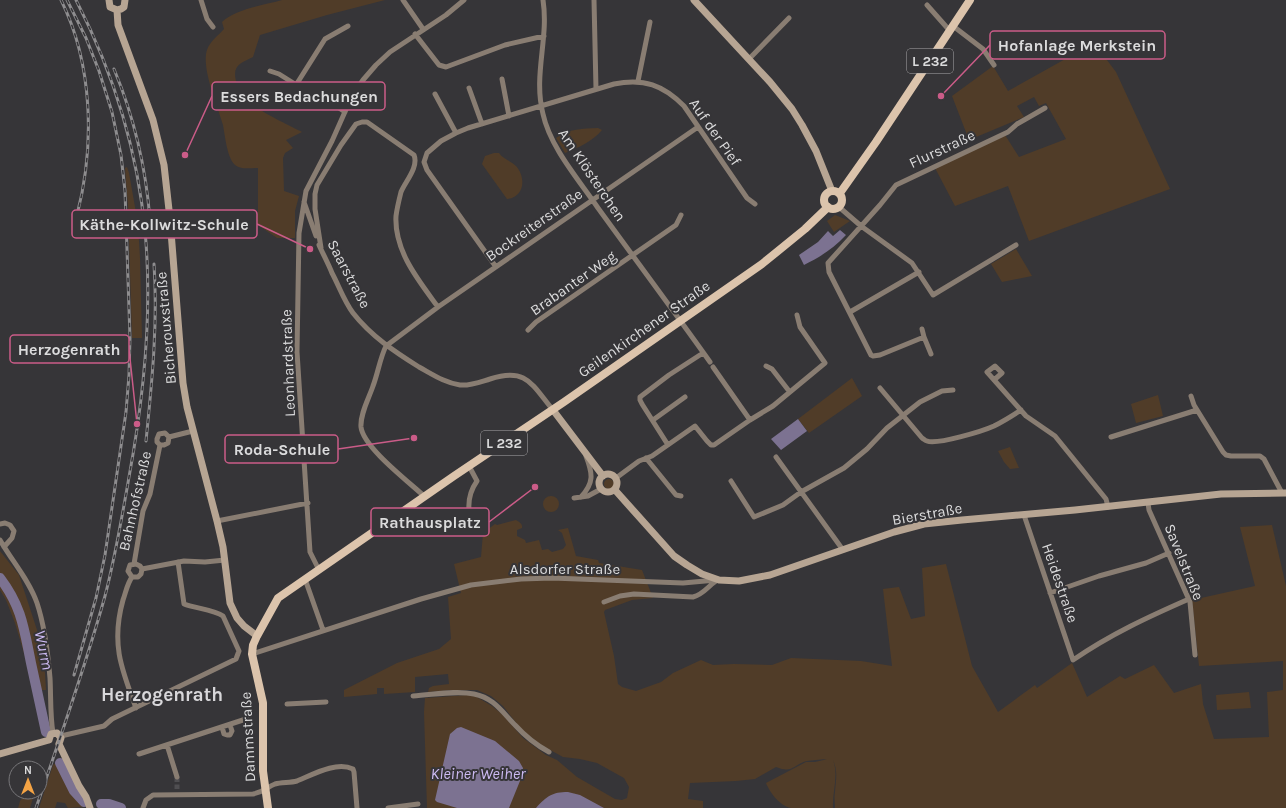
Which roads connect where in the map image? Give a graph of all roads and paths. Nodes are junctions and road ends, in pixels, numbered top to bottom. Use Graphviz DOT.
graph roads {
  1 [pos="109,0"];
  2 [pos="125,0"];
  3 [pos="201,0"];
  4 [pos="403,0"];
  5 [pos="464,0"];
  6 [pos="544,0"];
  7 [pos="594,0"];
  8 [pos="694,0"];
  9 [pos="970,0"];
  10 [pos="927,5"];
  11 [pos="117,10"];
  12 [pos="790,18"];
  13 [pos="650,22"];
  14 [pos="348,26"];
  15 [pos="213,27"];
  16 [pos="951,28"];
  17 [pos="423,30"];
  18 [pos="415,34"];
  19 [pos="544,36"];
  20 [pos="749,59"];
  21 [pos="994,65"];
  22 [pos="270,71"];
  23 [pos="502,79"];
  24 [pos="638,81"];
  25 [pos="296,85"];
  26 [pos="469,88"];
  27 [pos="596,89"];
  28 [pos="435,94"];
  29 [pos="541,106"];
  30 [pos="1045,108"];
  31 [pos="344,114"];
  32 [pos="509,116"];
  33 [pos="482,124"];
  34 [pos="698,127"];
  35 [pos="456,133"];
  36 [pos="836,192"];
  37 [pos="592,200"];
  38 [pos="303,201"];
  39 [pos="755,204"];
  40 [pos="828,207"];
  41 [pos="839,207"];
  42 [pos="681,215"];
  43 [pos="861,226"];
  44 [pos="1016,245"];
  45 [pos="321,248"];
  46 [pos="633,256"];
  47 [pos="496,267"];
  48 [pos="918,272"];
  49 [pos="438,307"];
  50 [pos="850,312"];
  51 [pos="797,315"];
  52 [pos="681,321"];
  53 [pos="922,329"];
  54 [pos="528,330"];
  55 [pos="924,337"];
  56 [pos="386,346"];
  57 [pos="703,353"];
  58 [pos="931,354"];
  59 [pos="766,366"];
  60 [pos="994,380"];
  61 [pos="880,388"];
  62 [pos="952,390"];
  63 [pos="789,391"];
  64 [pos="1191,396"];
  65 [pos="685,397"];
  66 [pos="553,410"];
  67 [pos="1021,410"];
  68 [pos="1197,410"];
  69 [pos="902,415"];
  70 [pos="653,420"];
  71 [pos="750,420"];
  72 [pos="193,431"];
  73 [pos="169,437"];
  74 [pos="1111,437"];
  75 [pos="160,445"];
  76 [pos="668,445"];
  77 [pos="584,450"];
  78 [pos="776,457"];
  79 [pos="646,458"];
  80 [pos="469,466"];
  81 [pos="603,476"];
  82 [pos="616,478"];
  83 [pos="731,481"];
  84 [pos="601,489"];
  85 [pos="615,490"];
  86 [pos="801,492"];
  87 [pos="1284,493"];
  88 [pos="424,496"];
  89 [pos="681,496"];
  90 [pos="581,497"];
  91 [pos="574,498"];
  92 [pos="308,503"];
  93 [pos="1148,503"];
  94 [pos="1108,507"];
  95 [pos="1024,515"];
  96 [pos="217,521"];
  97 [pos="0,524"];
  98 [pos="475,533"];
  99 [pos="0,540"];
  100 [pos="4,547"];
  101 [pos="843,550"];
  102 [pos="1169,553"];
  103 [pos="225,560"];
  104 [pos="178,562"];
  105 [pos="134,564"];
  106 [pos="142,569"];
  107 [pos="319,570"];
  108 [pos="132,577"];
  109 [pos="305,579"];
  110 [pos="719,580"];
  111 [pos="1050,593"];
  112 [pos="1189,599"];
  113 [pos="604,602"];
  114 [pos="322,630"];
  115 [pos="257,636"];
  116 [pos="252,654"];
  117 [pos="1195,655"];
  118 [pos="413,696"];
  119 [pos="326,702"];
  120 [pos="287,704"];
  121 [pos="136,708"];
  122 [pos="249,718"];
  123 [pos="230,725"];
  124 [pos="222,728"];
  125 [pos="57,734"];
  126 [pos="49,740"];
  127 [pos="59,744"];
  128 [pos="167,745"];
  129 [pos="549,752"];
  130 [pos="0,754"];
  131 [pos="139,754"];
  132 [pos="177,777"];
  133 [pos="177,789"];
  134 [pos="265,791"];
  135 [pos="177,795"];
  136 [pos="418,804"];
  137 [pos="90,808"];
  138 [pos="143,808"];
  139 [pos="268,808"];
  140 [pos="357,808"];
  141 [pos="388,808"];
  1 -- 11 [label="main road"];
  2 -- 11 [label="main road"];
  3 -- 15 [label="street"];
  4 -- 17 [label="street"];
  5 -- 17 [label="street"];
  6 -- 19 [label="street, Am Klösterchen"];
  7 -- 27 [label="street"];
  8 -- 20 [label="main road"];
  9 -- 16 [label="main road, L 232"];
  10 -- 16 [label="street"];
  11 -- 72 [label="main road, Bicherouxstraße"];
  12 -- 20 [label="street"];
  13 -- 24 [label="street"];
  14 -- 25 [label="street"];
  16 -- 21 [label="street"];
  16 -- 36 [label="main road, L 232"];
  17 -- 18 [label="street"];
  18 -- 19 [label="street"];
  18 -- 31 [label="street"];
  19 -- 29 [label="street, Am Klösterchen"];
  20 -- 36 [label="main road"];
  22 -- 25 [label="street"];
  23 -- 32 [label="street"];
  24 -- 27 [label="street, Auf der Pief"];
  24 -- 34 [label="street, Auf der Pief"];
  25 -- 31 [label="street"];
  26 -- 33 [label="street"];
  27 -- 29 [label="street, Auf der Pief"];
  28 -- 35 [label="street"];
  29 -- 32 [label="street, Auf der Pief"];
  29 -- 37 [label="street, Am Klösterchen"];
  30 -- 43 [label="street, Flurstraße"];
  31 -- 38 [label="street"];
  32 -- 33 [label="street, Auf der Pief"];
  33 -- 35 [label="street, Auf der Pief"];
  34 -- 37 [label="street, Bockreiterstraße"];
  34 -- 39 [label="street, Auf der Pief"];
  35 -- 47 [label="street, Auf der Pief"];
  36 -- 40 [label="main road"];
  36 -- 41 [label="main road"];
  37 -- 46 [label="street, Am Klösterchen"];
  37 -- 47 [label="street, Bockreiterstraße"];
  38 -- 45 [label="street, Saarstraße"];
  38 -- 92 [label="street, Leonhardstraße"];
  40 -- 41 [label="main road"];
  40 -- 52 [label="main road, Geilenkirchener Straße / L 232"];
  41 -- 43 [label="street"];
  42 -- 46 [label="street, Brabanter Weg"];
  43 -- 48 [label="street"];
  43 -- 50 [label="street, Flurstraße"];
  44 -- 48 [label="street"];
  45 -- 49 [label="street"];
  45 -- 56 [label="street, Saarstraße"];
  46 -- 52 [label="street, Am Klösterchen"];
  46 -- 54 [label="street, Brabanter Weg"];
  47 -- 49 [label="street, Bockreiterstraße"];
  48 -- 50 [label="street"];
  49 -- 56 [label="street, Bockreiterstraße"];
  50 -- 55 [label="street"];
  51 -- 63 [label="street"];
  52 -- 57 [label="street, Am Klösterchen"];
  52 -- 66 [label="main road, Geilenkirchener Straße / L 232"];
  53 -- 55 [label="street"];
  55 -- 58 [label="street"];
  56 -- 66 [label="street, Saarstraße"];
  56 -- 88 [label="street"];
  57 -- 70 [label="street"];
  57 -- 71 [label="street, Am Klösterchen"];
  59 -- 63 [label="street"];
  60 -- 67 [label="street"];
  61 -- 69 [label="street"];
  62 -- 69 [label="street"];
  63 -- 71 [label="street"];
  64 -- 68 [label="street"];
  65 -- 70 [label="street"];
  66 -- 77 [label="main road"];
  66 -- 80 [label="main road, Geilenkirchener Straße / L 232"];
  67 -- 69 [label="street"];
  67 -- 94 [label="street"];
  68 -- 74 [label="street"];
  68 -- 87 [label="street"];
  69 -- 86 [label="street"];
  70 -- 76 [label="street"];
  71 -- 76 [label="street"];
  72 -- 73 [label="street, Bahnhofstraße"];
  72 -- 96 [label="main road, Bicherouxstraße"];
  73 -- 75 [label="street, Bahnhofstraße"];
  73 -- 75 [label="street, Bahnhofstraße"];
  75 -- 105 [label="street, Bahnhofstraße"];
  76 -- 79 [label="street"];
  77 -- 81 [label="main road"];
  77 -- 90 [label="street"];
  78 -- 86 [label="street"];
  79 -- 82 [label="street"];
  79 -- 89 [label="street"];
  80 -- 88 [label="main road, Geilenkirchener Straße / L 232"];
  80 -- 98 [label="street"];
  81 -- 82 [label="main road"];
  81 -- 84 [label="main road"];
  82 -- 85 [label="main road"];
  83 -- 86 [label="street"];
  84 -- 85 [label="main road"];
  84 -- 90 [label="street"];
  85 -- 110 [label="main road, Bierstraße"];
  86 -- 101 [label="street"];
  87 -- 93 [label="main road, Bierstraße"];
  88 -- 107 [label="main road, Geilenkirchener Straße / L 232"];
  90 -- 91 [label="street"];
  92 -- 96 [label="street"];
  92 -- 107 [label="street, Leonhardstraße"];
  93 -- 94 [label="main road, Bierstraße"];
  93 -- 102 [label="street, Savelstraße"];
  94 -- 95 [label="main road, Bierstraße"];
  95 -- 101 [label="main road, Bierstraße"];
  95 -- 111 [label="street, Heidestraße"];
  96 -- 103 [label="main road, Bicherouxstraße"];
  97 -- 100 [label="street"];
  99 -- 100 [label="street"];
  100 -- 125 [label="street"];
  101 -- 110 [label="main road, Bierstraße"];
  102 -- 111 [label="street"];
  102 -- 112 [label="street, Savelstraße"];
  103 -- 104 [label="street, Bahnhofstraße"];
  103 -- 115 [label="main road, Bicherouxstraße"];
  104 -- 106 [label="street, Bahnhofstraße"];
  104 -- 121 [label="street"];
  105 -- 106 [label="street"];
  105 -- 108 [label="street"];
  106 -- 108 [label="street"];
  107 -- 109 [label="main road, Geilenkirchener Straße / L 232"];
  108 -- 121 [label="street"];
  109 -- 114 [label="street"];
  109 -- 115 [label="main road, Geilenkirchener Straße / L 232"];
  110 -- 113 [label="street"];
  110 -- 114 [label="street, Alsdorfer Straße"];
  111 -- 112 [label="street, Heidestraße"];
  112 -- 117 [label="street, Savelstraße"];
  114 -- 116 [label="street, Alsdorfer Straße"];
  115 -- 116 [label="main road, Dammstraße / L 232"];
  116 -- 134 [label="main road, Dammstraße / L 232"];
  118 -- 129 [label="street"];
  119 -- 120 [label="street"];
  121 -- 125 [label="street"];
  122 -- 123 [label="street"];
  123 -- 124 [label="street"];
  123 -- 124 [label="street"];
  124 -- 128 [label="street"];
  125 -- 126 [label="main road"];
  125 -- 127 [label="main road"];
  126 -- 127 [label="main road"];
  126 -- 130 [label="main road"];
  127 -- 137 [label="main road"];
  128 -- 131 [label="street"];
  128 -- 132 [label="street"];
  133 -- 135 [label="street"];
  134 -- 135 [label="street"];
  134 -- 139 [label="main road, L 232"];
  134 -- 140 [label="street"];
  135 -- 138 [label="street"];
  136 -- 141 [label="street"];
}
